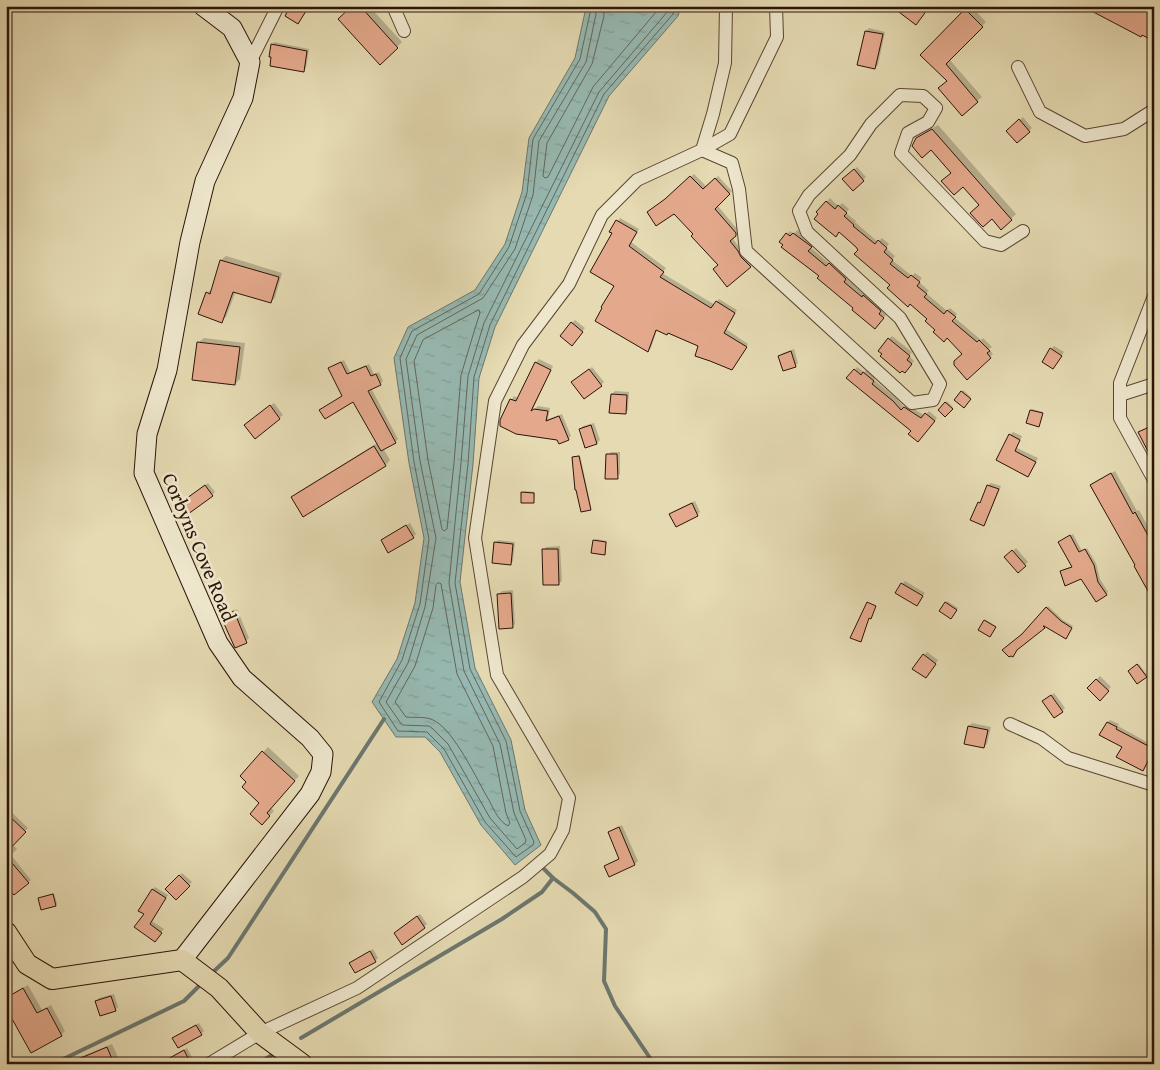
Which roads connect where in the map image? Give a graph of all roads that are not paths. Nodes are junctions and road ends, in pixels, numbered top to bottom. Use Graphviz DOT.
graph roads {
  1 [pos="203,6"];
  2 [pos="278,6"];
  3 [pos="393,6"];
  4 [pos="726,6"];
  5 [pos="776,6"];
  6 [pos="404,31"];
  7 [pos="250,62"];
  8 [pos="1018,67"];
  9 [pos="1154,110"];
  10 [pos="702,150"];
  11 [pos="1024,231"];
  12 [pos="1154,296"];
  13 [pos="1154,384"];
  14 [pos="1120,395"];
  15 [pos="1154,480"];
  16 [pos="1010,724"];
  17 [pos="1154,785"];
  18 [pos="6,932"];
  19 [pos="190,966"];
  20 [pos="260,1033"];
  21 [pos="209,1064"];
  22 [pos="302,1064"];
  1 -- 7 [label="main road"];
  2 -- 7 [label="street"];
  3 -- 6 [label="street"];
  4 -- 10 [label="street"];
  5 -- 10 [label="street"];
  7 -- 19 [label="main road, Corbyns Cove Road"];
  8 -- 9 [label="street"];
  10 -- 11 [label="street"];
  10 -- 20 [label="street"];
  12 -- 14 [label="street"];
  13 -- 14 [label="street"];
  14 -- 15 [label="street"];
  16 -- 17 [label="street"];
  18 -- 19 [label="main road"];
  19 -- 20 [label="main road"];
  20 -- 21 [label="street"];
  20 -- 22 [label="main road"];
}
